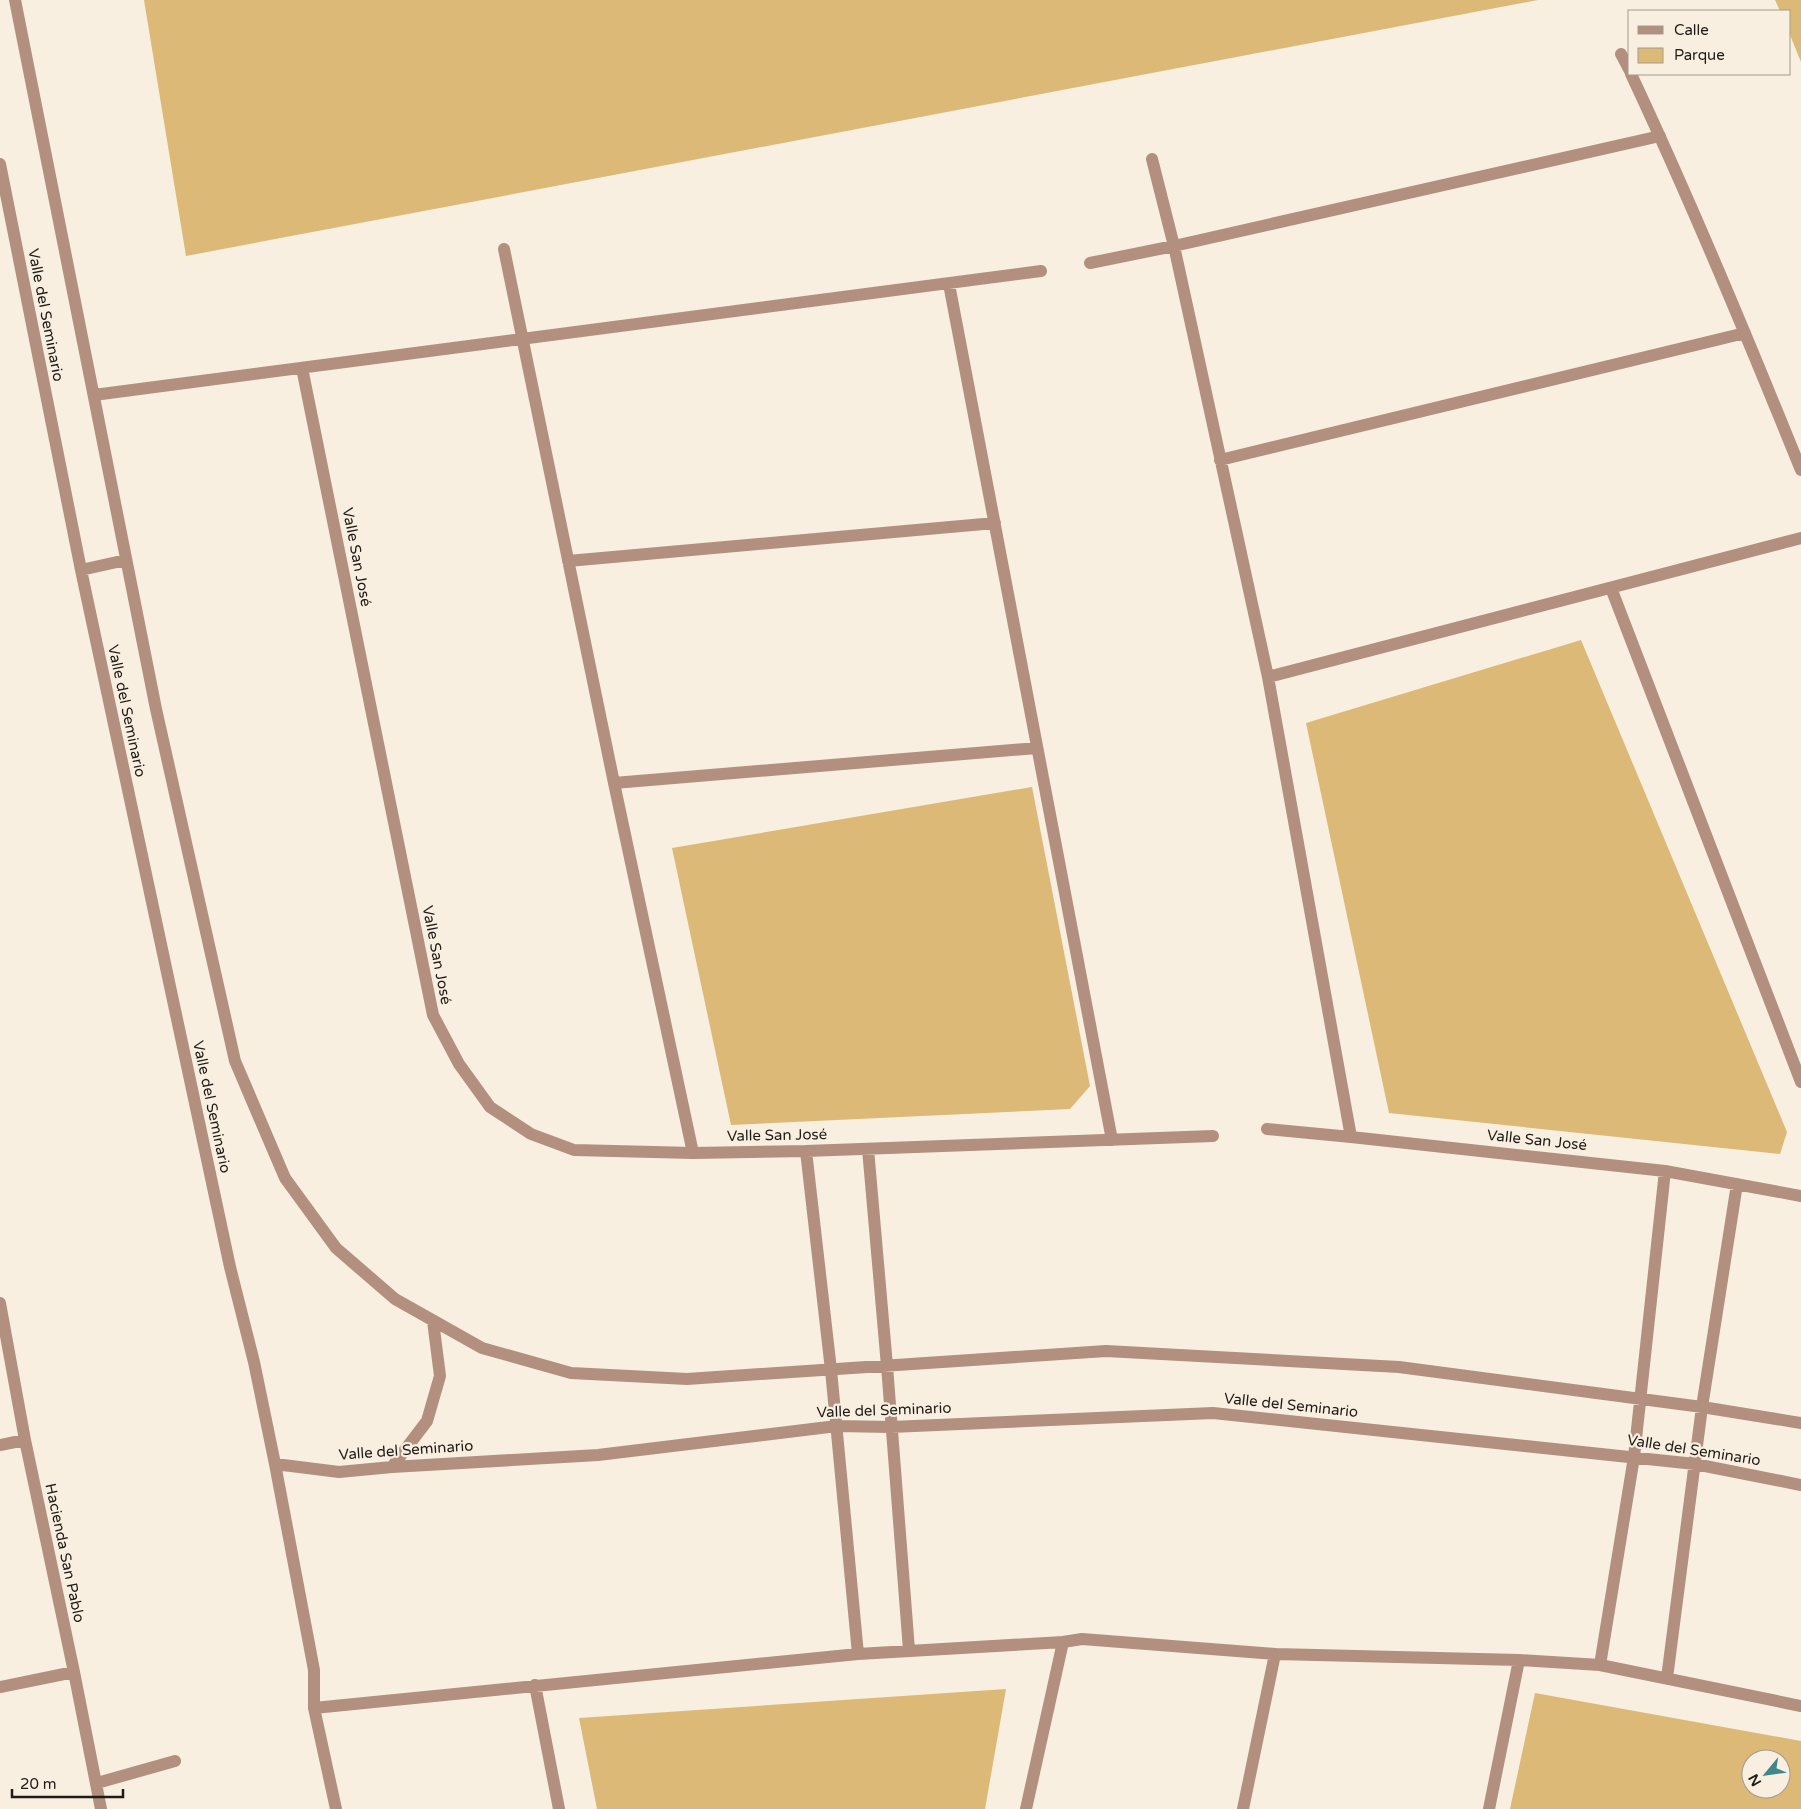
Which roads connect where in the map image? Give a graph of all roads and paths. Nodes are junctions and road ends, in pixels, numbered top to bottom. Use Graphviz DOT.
graph roads {
  1 [pos="15,0"];
  2 [pos="1622,54"];
  3 [pos="1628,68"];
  4 [pos="1631,75"];
  5 [pos="1660,136"];
  6 [pos="1152,159"];
  7 [pos="0,164"];
  8 [pos="1174,246"];
  9 [pos="504,249"];
  10 [pos="1090,263"];
  11 [pos="1042,271"];
  12 [pos="949,284"];
  13 [pos="1745,333"];
  14 [pos="522,339"];
  15 [pos="302,368"];
  16 [pos="94,395"];
  17 [pos="1220,460"];
  18 [pos="1801,470"];
  19 [pos="995,523"];
  20 [pos="1801,538"];
  21 [pos="126,560"];
  22 [pos="568,561"];
  23 [pos="81,570"];
  24 [pos="1610,588"];
  25 [pos="1268,678"];
  26 [pos="1037,748"];
  27 [pos="614,783"];
  28 [pos="1801,1082"];
  29 [pos="1267,1129"];
  30 [pos="1213,1136"];
  31 [pos="1352,1137"];
  32 [pos="1112,1140"];
  33 [pos="868,1149"];
  34 [pos="806,1151"];
  35 [pos="693,1154"];
  36 [pos="1665,1171"];
  37 [pos="1737,1184"];
  38 [pos="1801,1196"];
  39 [pos="0,1303"];
  40 [pos="433,1321"];
  41 [pos="887,1366"];
  42 [pos="831,1370"];
  43 [pos="1640,1399"];
  44 [pos="1702,1407"];
  45 [pos="1801,1423"];
  46 [pos="837,1426"];
  47 [pos="891,1427"];
  48 [pos="24,1440"];
  49 [pos="0,1444"];
  50 [pos="1634,1456"];
  51 [pos="274,1464"];
  52 [pos="1695,1464"];
  53 [pos="392,1466"];
  54 [pos="1801,1485"];
  55 [pos="1063,1642"];
  56 [pos="909,1650"];
  57 [pos="858,1654"];
  58 [pos="1275,1654"];
  59 [pos="1519,1660"];
  60 [pos="1600,1665"];
  61 [pos="74,1672"];
  62 [pos="1667,1678"];
  63 [pos="0,1686"];
  64 [pos="536,1686"];
  65 [pos="1801,1706"];
  66 [pos="314,1708"];
  67 [pos="175,1761"];
  68 [pos="97,1783"];
  69 [pos="101,1809"];
  70 [pos="336,1809"];
  71 [pos="560,1809"];
  72 [pos="1026,1809"];
  73 [pos="1243,1809"];
  74 [pos="1489,1809"];
  1 -- 16 [label="street, Valle del Seminario"];
  2 -- 3 [label="street"];
  4 -- 5 [label="street"];
  5 -- 8 [label="street"];
  5 -- 13 [label="street"];
  6 -- 8 [label="street"];
  7 -- 23 [label="street, Valle del Seminario"];
  8 -- 10 [label="street"];
  8 -- 17 [label="street"];
  9 -- 14 [label="street"];
  11 -- 12 [label="street"];
  12 -- 14 [label="street"];
  12 -- 19 [label="street"];
  13 -- 17 [label="street"];
  13 -- 18 [label="street"];
  14 -- 15 [label="street"];
  14 -- 22 [label="street"];
  15 -- 16 [label="street"];
  15 -- 35 [label="street, Valle San José"];
  16 -- 21 [label="street, Valle del Seminario"];
  17 -- 25 [label="street"];
  19 -- 22 [label="street"];
  19 -- 26 [label="street"];
  20 -- 24 [label="street"];
  21 -- 23 [label="street"];
  21 -- 40 [label="street, Valle del Seminario"];
  22 -- 27 [label="street"];
  23 -- 51 [label="street, Valle del Seminario"];
  24 -- 25 [label="street"];
  24 -- 28 [label="street"];
  25 -- 31 [label="street"];
  26 -- 27 [label="street"];
  26 -- 32 [label="street"];
  27 -- 35 [label="street"];
  29 -- 31 [label="street, Valle San José"];
  30 -- 32 [label="street, Valle San José"];
  31 -- 36 [label="street, Valle San José"];
  32 -- 33 [label="street, Valle San José"];
  33 -- 34 [label="street, Valle San José"];
  33 -- 41 [label="street"];
  34 -- 35 [label="street, Valle San José"];
  34 -- 42 [label="street"];
  36 -- 37 [label="street, Valle San José"];
  36 -- 43 [label="street"];
  37 -- 38 [label="street, Valle San José"];
  37 -- 44 [label="street"];
  39 -- 48 [label="street, Hacienda San Pablo"];
  40 -- 42 [label="street, Valle del Seminario"];
  40 -- 53 [label="street"];
  41 -- 42 [label="street, Valle del Seminario"];
  41 -- 43 [label="street, Valle del Seminario"];
  41 -- 47 [label="street"];
  42 -- 46 [label="street"];
  43 -- 44 [label="street, Valle del Seminario"];
  43 -- 50 [label="street"];
  44 -- 45 [label="street, Valle del Seminario"];
  44 -- 52 [label="street"];
  46 -- 47 [label="street, Valle del Seminario"];
  46 -- 53 [label="street, Valle del Seminario"];
  46 -- 57 [label="street"];
  47 -- 50 [label="street, Valle del Seminario"];
  47 -- 56 [label="street"];
  48 -- 49 [label="street"];
  48 -- 61 [label="street, Hacienda San Pablo"];
  50 -- 52 [label="street, Valle del Seminario"];
  50 -- 60 [label="street"];
  51 -- 53 [label="street, Valle del Seminario"];
  51 -- 66 [label="street"];
  52 -- 54 [label="street, Valle del Seminario"];
  52 -- 62 [label="street"];
  55 -- 56 [label="street"];
  55 -- 58 [label="street"];
  55 -- 72 [label="street"];
  56 -- 57 [label="street"];
  57 -- 64 [label="street"];
  58 -- 59 [label="street"];
  58 -- 73 [label="street"];
  59 -- 60 [label="street"];
  59 -- 74 [label="street"];
  60 -- 62 [label="street"];
  61 -- 63 [label="street"];
  61 -- 68 [label="street, Hacienda San Pablo"];
  62 -- 65 [label="street"];
  64 -- 66 [label="street"];
  64 -- 71 [label="street"];
  66 -- 70 [label="street"];
  67 -- 68 [label="street"];
  68 -- 69 [label="street, Hacienda San Pablo"];
}
